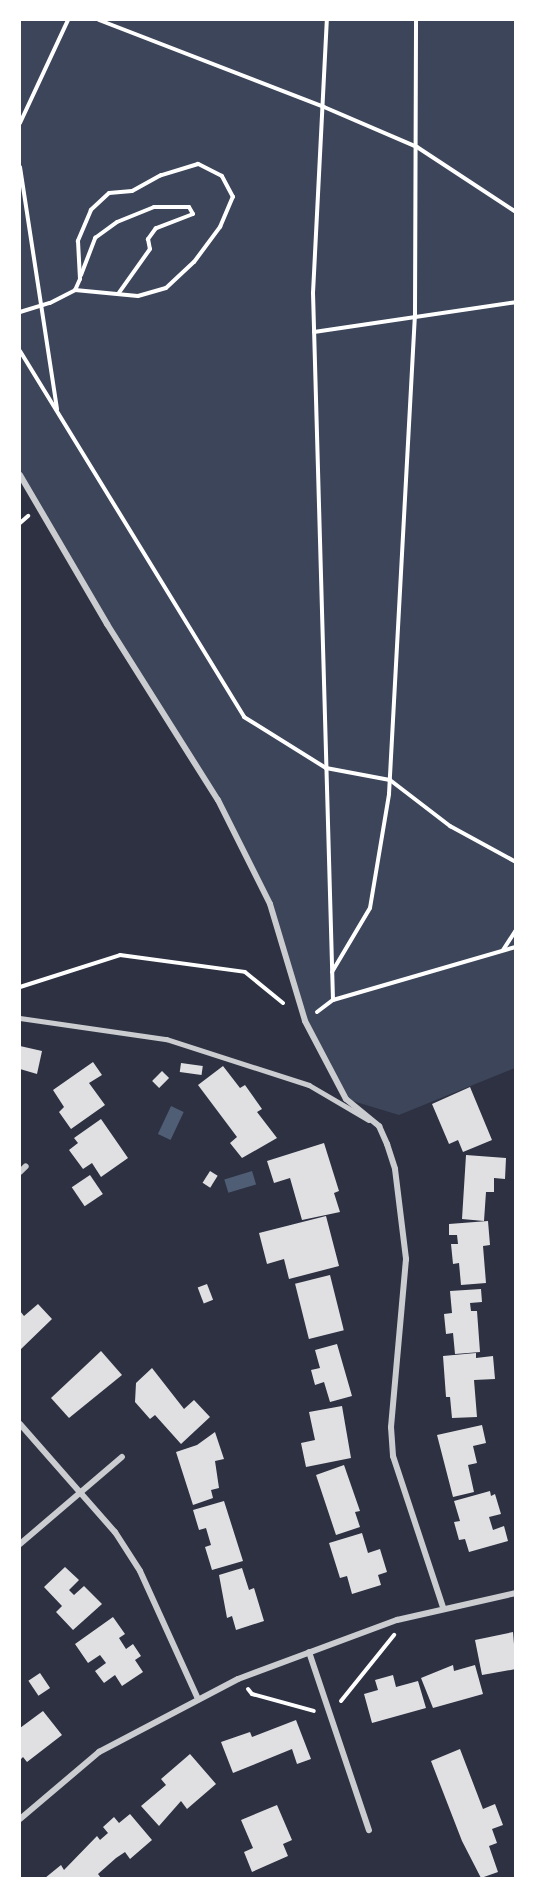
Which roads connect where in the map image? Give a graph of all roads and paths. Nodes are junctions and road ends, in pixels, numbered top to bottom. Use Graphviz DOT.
graph roads {
  1 [pos="68,20"];
  2 [pos="99,20"];
  3 [pos="327,20"];
  4 [pos="416,20"];
  5 [pos="324,107"];
  6 [pos="20,123"];
  7 [pos="417,147"];
  8 [pos="20,167"];
  9 [pos="516,212"];
  10 [pos="80,279"];
  11 [pos="75,290"];
  12 [pos="118,294"];
  13 [pos="516,302"];
  14 [pos="42,306"];
  15 [pos="20,312"];
  16 [pos="415,315"];
  17 [pos="314,332"];
  18 [pos="20,351"];
  19 [pos="58,413"];
  20 [pos="20,475"];
  21 [pos="326,768"];
  22 [pos="390,780"];
  23 [pos="516,862"];
  24 [pos="516,930"];
  25 [pos="516,947"];
  26 [pos="503,950"];
  27 [pos="332,973"];
  28 [pos="20,987"];
  29 [pos="333,1000"];
  30 [pos="20,1018"];
  31 [pos="305,1021"];
  32 [pos="379,1126"];
  33 [pos="26,1166"];
  34 [pos="20,1172"];
  35 [pos="20,1424"];
  36 [pos="122,1457"];
  37 [pos="81,1492"];
  38 [pos="20,1544"];
  39 [pos="516,1593"];
  40 [pos="443,1607"];
  41 [pos="309,1652"];
  42 [pos="198,1699"];
  43 [pos="20,1819"];
  44 [pos="369,1830"];
  1 -- 6 [label="path"];
  2 -- 5 [label="path"];
  3 -- 5 [label="path"];
  4 -- 7 [label="path"];
  5 -- 7 [label="path"];
  5 -- 17 [label="path"];
  7 -- 9 [label="path"];
  7 -- 16 [label="path"];
  8 -- 14 [label="path"];
  10 -- 11 [label="path"];
  10 -- 12 [label="path"];
  10 -- 12 [label="path"];
  11 -- 12 [label="path"];
  11 -- 14 [label="path"];
  13 -- 16 [label="path"];
  14 -- 15 [label="path"];
  14 -- 19 [label="path"];
  16 -- 17 [label="path"];
  16 -- 22 [label="path"];
  17 -- 21 [label="path"];
  18 -- 19 [label="path"];
  19 -- 21 [label="path"];
  20 -- 31 [label="street"];
  21 -- 22 [label="path"];
  21 -- 27 [label="path"];
  22 -- 23 [label="path"];
  22 -- 27 [label="path"];
  24 -- 26 [label="path"];
  25 -- 26 [label="path"];
  26 -- 29 [label="path"];
  27 -- 29 [label="path"];
  28 -- 31 [label="path"];
  29 -- 31 [label="path"];
  30 -- 32 [label="lane"];
  31 -- 32 [label="street"];
  32 -- 40 [label="street"];
  33 -- 34 [label="street"];
  35 -- 37 [label="street"];
  36 -- 37 [label="street"];
  37 -- 38 [label="street"];
  37 -- 42 [label="street"];
  39 -- 40 [label="street"];
  40 -- 41 [label="street"];
  41 -- 42 [label="street"];
  41 -- 44 [label="street"];
  42 -- 43 [label="street"];
}
